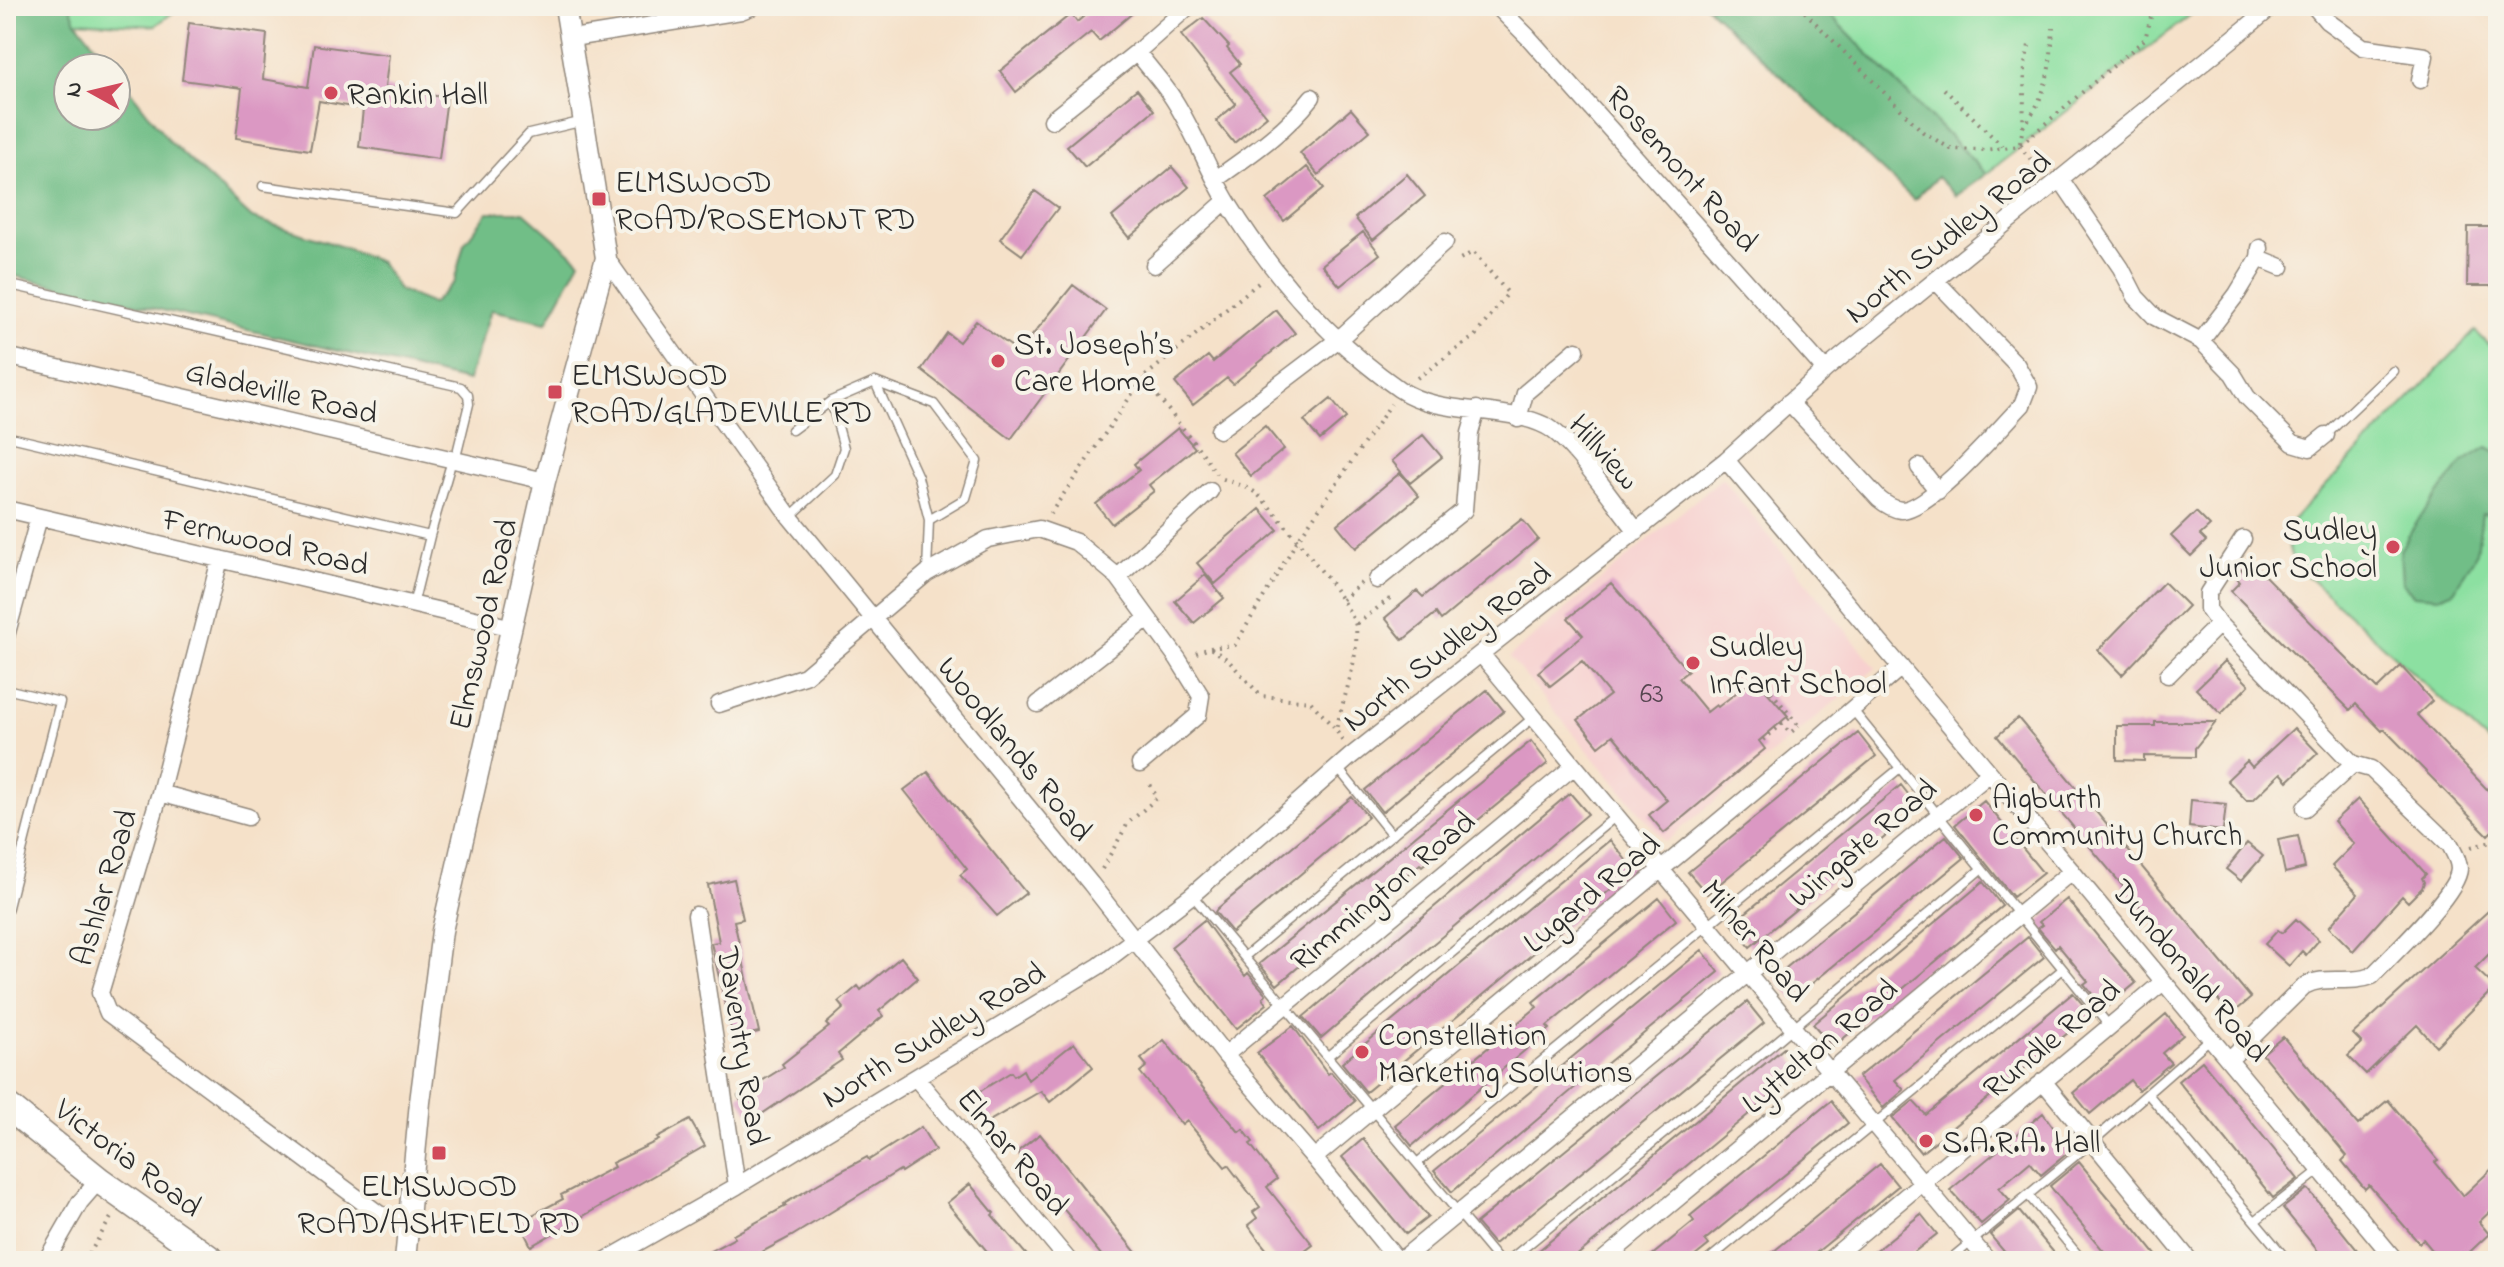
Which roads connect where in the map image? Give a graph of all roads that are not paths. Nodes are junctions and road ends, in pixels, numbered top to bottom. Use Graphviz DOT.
graph roads {
  1 [pos="565,6"];
  2 [pos="754,6"];
  3 [pos="1189,6"];
  4 [pos="1497,6"];
  5 [pos="2273,6"];
  6 [pos="2314,6"];
  7 [pos="572,38"];
  8 [pos="1137,52"];
  9 [pos="2420,80"];
  10 [pos="1312,97"];
  11 [pos="1052,120"];
  12 [pos="584,121"];
  13 [pos="1216,179"];
  14 [pos="2057,183"];
  15 [pos="263,186"];
  16 [pos="1226,201"];
  17 [pos="1445,242"];
  18 [pos="606,258"];
  19 [pos="1154,265"];
  20 [pos="2281,267"];
  21 [pos="1936,281"];
  22 [pos="6,284"];
  23 [pos="1339,339"];
  24 [pos="2201,341"];
  25 [pos="1576,350"];
  26 [pos="6,356"];
  27 [pos="1825,370"];
  28 [pos="2393,371"];
  29 [pos="875,382"];
  30 [pos="831,401"];
  31 [pos="1789,402"];
  32 [pos="1477,409"];
  33 [pos="1518,419"];
  34 [pos="792,430"];
  35 [pos="1219,430"];
  36 [pos="2326,435"];
  37 [pos="6,436"];
  38 [pos="454,460"];
  39 [pos="1726,460"];
  40 [pos="1919,467"];
  41 [pos="545,481"];
  42 [pos="1210,491"];
  43 [pos="1938,491"];
  44 [pos="6,509"];
  45 [pos="39,517"];
  46 [pos="790,517"];
  47 [pos="929,520"];
  48 [pos="1637,531"];
  49 [pos="430,536"];
  50 [pos="2243,539"];
  51 [pos="220,559"];
  52 [pos="927,573"];
  53 [pos="1118,577"];
  54 [pos="1377,580"];
  55 [pos="413,605"];
  56 [pos="873,618"];
  57 [pos="1148,618"];
  58 [pos="2219,624"];
  59 [pos="513,628"];
  60 [pos="6,636"];
  61 [pos="1481,654"];
  62 [pos="1901,667"];
  63 [pos="2168,675"];
  64 [pos="6,689"];
  65 [pos="719,704"];
  66 [pos="1038,704"];
  67 [pos="1852,709"];
  68 [pos="1534,717"];
  69 [pos="1140,764"];
  70 [pos="2353,764"];
  71 [pos="1337,767"];
  72 [pos="1573,767"];
  73 [pos="1900,768"];
  74 [pos="1990,773"];
  75 [pos="160,793"];
  76 [pos="2305,808"];
  77 [pos="1616,816"];
  78 [pos="1938,816"];
  79 [pos="248,817"];
  80 [pos="1392,835"];
  81 [pos="1981,869"];
  82 [pos="1661,870"];
  83 [pos="2072,871"];
  84 [pos="1192,895"];
  85 [pos="6,915"];
  86 [pos="696,915"];
  87 [pos="2019,916"];
  88 [pos="1707,926"];
  89 [pos="1134,939"];
  90 [pos="1244,957"];
  91 [pos="2063,969"];
  92 [pos="1747,974"];
  93 [pos="2163,982"];
  94 [pos="1286,1006"];
  95 [pos="2110,1027"];
  96 [pos="1792,1028"];
  97 [pos="2212,1038"];
  98 [pos="1225,1055"];
  99 [pos="1328,1056"];
  100 [pos="2230,1059"];
  101 [pos="1830,1072"];
  102 [pos="916,1078"];
  103 [pos="2043,1081"];
  104 [pos="2148,1094"];
  105 [pos="6,1105"];
  106 [pos="1373,1108"];
  107 [pos="1873,1124"];
  108 [pos="2092,1142"];
  109 [pos="1314,1158"];
  110 [pos="1417,1163"];
  111 [pos="2321,1169"];
  112 [pos="99,1180"];
  113 [pos="1924,1182"];
  114 [pos="737,1186"];
  115 [pos="2028,1195"];
  116 [pos="1459,1213"];
  117 [pos="408,1221"];
  118 [pos="2255,1221"];
  119 [pos="1972,1242"];
  120 [pos="46,1261"];
  121 [pos="213,1261"];
  122 [pos="405,1261"];
  123 [pos="605,1261"];
  124 [pos="1069,1261"];
  125 [pos="1399,1261"];
  126 [pos="1499,1261"];
  127 [pos="1508,1261"];
  128 [pos="1602,1261"];
  129 [pos="1707,1261"];
  130 [pos="1828,1261"];
  131 [pos="1948,1261"];
  132 [pos="1988,1261"];
  133 [pos="2083,1261"];
  134 [pos="2190,1261"];
  135 [pos="2288,1261"];
  136 [pos="2396,1261"];
  1 -- 7 [label="street, Elmswood Road"];
  2 -- 7 [label="street"];
  3 -- 8 [label="street"];
  4 -- 27 [label="street, Rosemont Road"];
  5 -- 14 [label="street, North Sudley Road"];
  6 -- 9 [label="street"];
  7 -- 12 [label="street, Elmswood Road"];
  8 -- 11 [label="street"];
  8 -- 13 [label="street, Hillview"];
  10 -- 13 [label="street"];
  12 -- 15 [label="lane"];
  12 -- 18 [label="street, Elmswood Road"];
  13 -- 16 [label="street, Hillview"];
  14 -- 21 [label="street, North Sudley Road"];
  14 -- 24 [label="street"];
  16 -- 19 [label="street"];
  16 -- 23 [label="street, Hillview"];
  17 -- 23 [label="street"];
  18 -- 41 [label="street, Elmswood Road"];
  18 -- 46 [label="street, Woodlands Road"];
  20 -- 24 [label="street"];
  21 -- 27 [label="street, North Sudley Road"];
  21 -- 43 [label="street"];
  22 -- 38 [label="lane"];
  23 -- 32 [label="street, Hillview"];
  23 -- 35 [label="street"];
  24 -- 36 [label="street"];
  25 -- 33 [label="street"];
  26 -- 38 [label="street, Gladeville Road"];
  27 -- 31 [label="street, North Sudley Road"];
  28 -- 36 [label="lane"];
  29 -- 30 [label="lane"];
  29 -- 47 [label="lane"];
  29 -- 47 [label="lane"];
  30 -- 34 [label="lane"];
  30 -- 46 [label="lane"];
  31 -- 39 [label="street, North Sudley Road"];
  31 -- 43 [label="street"];
  32 -- 33 [label="street, Hillview"];
  32 -- 54 [label="street"];
  33 -- 48 [label="street, Hillview"];
  37 -- 49 [label="lane"];
  38 -- 41 [label="street, Gladeville Road"];
  38 -- 49 [label="lane"];
  39 -- 48 [label="street, North Sudley Road"];
  39 -- 62 [label="street, Dundonald Road"];
  40 -- 43 [label="street"];
  41 -- 59 [label="street, Elmswood Road"];
  42 -- 53 [label="street"];
  44 -- 45 [label="street, Fernwood Road"];
  45 -- 51 [label="street, Fernwood Road"];
  45 -- 60 [label="street"];
  46 -- 56 [label="street, Woodlands Road"];
  47 -- 52 [label="lane"];
  48 -- 61 [label="street, North Sudley Road"];
  49 -- 55 [label="lane"];
  50 -- 58 [label="street"];
  51 -- 55 [label="street, Fernwood Road"];
  51 -- 75 [label="street, Ashlar Road"];
  52 -- 53 [label="street"];
  52 -- 56 [label="street"];
  53 -- 57 [label="street"];
  55 -- 59 [label="street, Fernwood Road"];
  56 -- 65 [label="street"];
  56 -- 89 [label="street, Woodlands Road"];
  57 -- 66 [label="street"];
  57 -- 69 [label="street"];
  58 -- 63 [label="street"];
  58 -- 70 [label="street"];
  59 -- 117 [label="street, Elmswood Road"];
  61 -- 68 [label="street, Milner Road"];
  61 -- 71 [label="street, North Sudley Road"];
  62 -- 67 [label="street, Lugard Road"];
  62 -- 74 [label="street, Dundonald Road"];
  64 -- 85 [label="lane"];
  67 -- 73 [label="lane"];
  67 -- 82 [label="street, Lugard Road"];
  68 -- 72 [label="street, Milner Road"];
  68 -- 80 [label="lane"];
  70 -- 76 [label="street"];
  70 -- 100 [label="street"];
  71 -- 80 [label="lane"];
  71 -- 84 [label="street, North Sudley Road"];
  72 -- 77 [label="street, Milner Road"];
  72 -- 94 [label="street, Rimmington Road"];
  73 -- 78 [label="lane"];
  73 -- 88 [label="lane"];
  74 -- 78 [label="street, Wingate Road"];
  74 -- 83 [label="street, Dundonald Road"];
  75 -- 79 [label="street"];
  75 -- 117 [label="street, Ashlar Road"];
  77 -- 82 [label="street, Milner Road"];
  77 -- 99 [label="lane"];
  78 -- 81 [label="lane"];
  78 -- 92 [label="street, Wingate Road"];
  80 -- 90 [label="lane"];
  81 -- 87 [label="lane"];
  81 -- 96 [label="lane"];
  82 -- 88 [label="street, Milner Road"];
  82 -- 106 [label="street, Lugard Road"];
  83 -- 87 [label="street, Lyttelton Road"];
  83 -- 93 [label="street, Dundonald Road"];
  84 -- 89 [label="street, North Sudley Road"];
  84 -- 90 [label="lane"];
  86 -- 114 [label="street, Daventry Road"];
  87 -- 91 [label="lane"];
  87 -- 101 [label="street, Lyttelton Road"];
  88 -- 92 [label="street, Milner Road"];
  88 -- 110 [label="lane"];
  89 -- 98 [label="street, Woodlands Road"];
  89 -- 102 [label="street, North Sudley Road"];
  90 -- 94 [label="lane"];
  91 -- 95 [label="lane"];
  91 -- 107 [label="lane"];
  92 -- 96 [label="street, Milner Road"];
  92 -- 116 [label="street, Wingate Road"];
  93 -- 95 [label="street, Rundle Road"];
  93 -- 97 [label="street, Dundonald Road"];
  94 -- 98 [label="street, Rimmington Road"];
  94 -- 99 [label="lane"];
  95 -- 103 [label="street, Rundle Road"];
  96 -- 101 [label="street, Milner Road"];
  96 -- 127 [label="lane"];
  97 -- 100 [label="street, Dundonald Road"];
  97 -- 104 [label="lane"];
  98 -- 109 [label="street, Woodlands Road"];
  99 -- 106 [label="lane"];
  100 -- 111 [label="street, Dundonald Road"];
  101 -- 107 [label="street, Milner Road"];
  101 -- 128 [label="street, Lyttelton Road"];
  102 -- 114 [label="street, North Sudley Road"];
  102 -- 124 [label="street, Elmar Road"];
  103 -- 108 [label="street"];
  103 -- 113 [label="street, Rundle Road"];
  104 -- 108 [label="lane"];
  104 -- 118 [label="lane"];
  105 -- 112 [label="main road, Victoria Road"];
  106 -- 109 [label="street, Lugard Road"];
  106 -- 110 [label="lane"];
  107 -- 113 [label="street, Milner Road"];
  107 -- 129 [label="lane"];
  108 -- 115 [label="lane"];
  108 -- 134 [label="street"];
  109 -- 125 [label="street, Woodlands Road"];
  110 -- 116 [label="lane"];
  111 -- 118 [label="lane"];
  111 -- 136 [label="street, Dundonald Road"];
  112 -- 120 [label="street"];
  112 -- 121 [label="main road, Victoria Road"];
  113 -- 119 [label="street, Milner Road"];
  113 -- 130 [label="street, Rundle Road"];
  114 -- 123 [label="street, North Sudley Road"];
  115 -- 119 [label="lane"];
  115 -- 133 [label="lane"];
  116 -- 125 [label="street, Wingate Road"];
  116 -- 126 [label="lane"];
  117 -- 122 [label="street, Elmswood Road"];
  118 -- 135 [label="lane"];
  119 -- 131 [label="lane"];
  119 -- 132 [label="street, Milner Road"];
}
